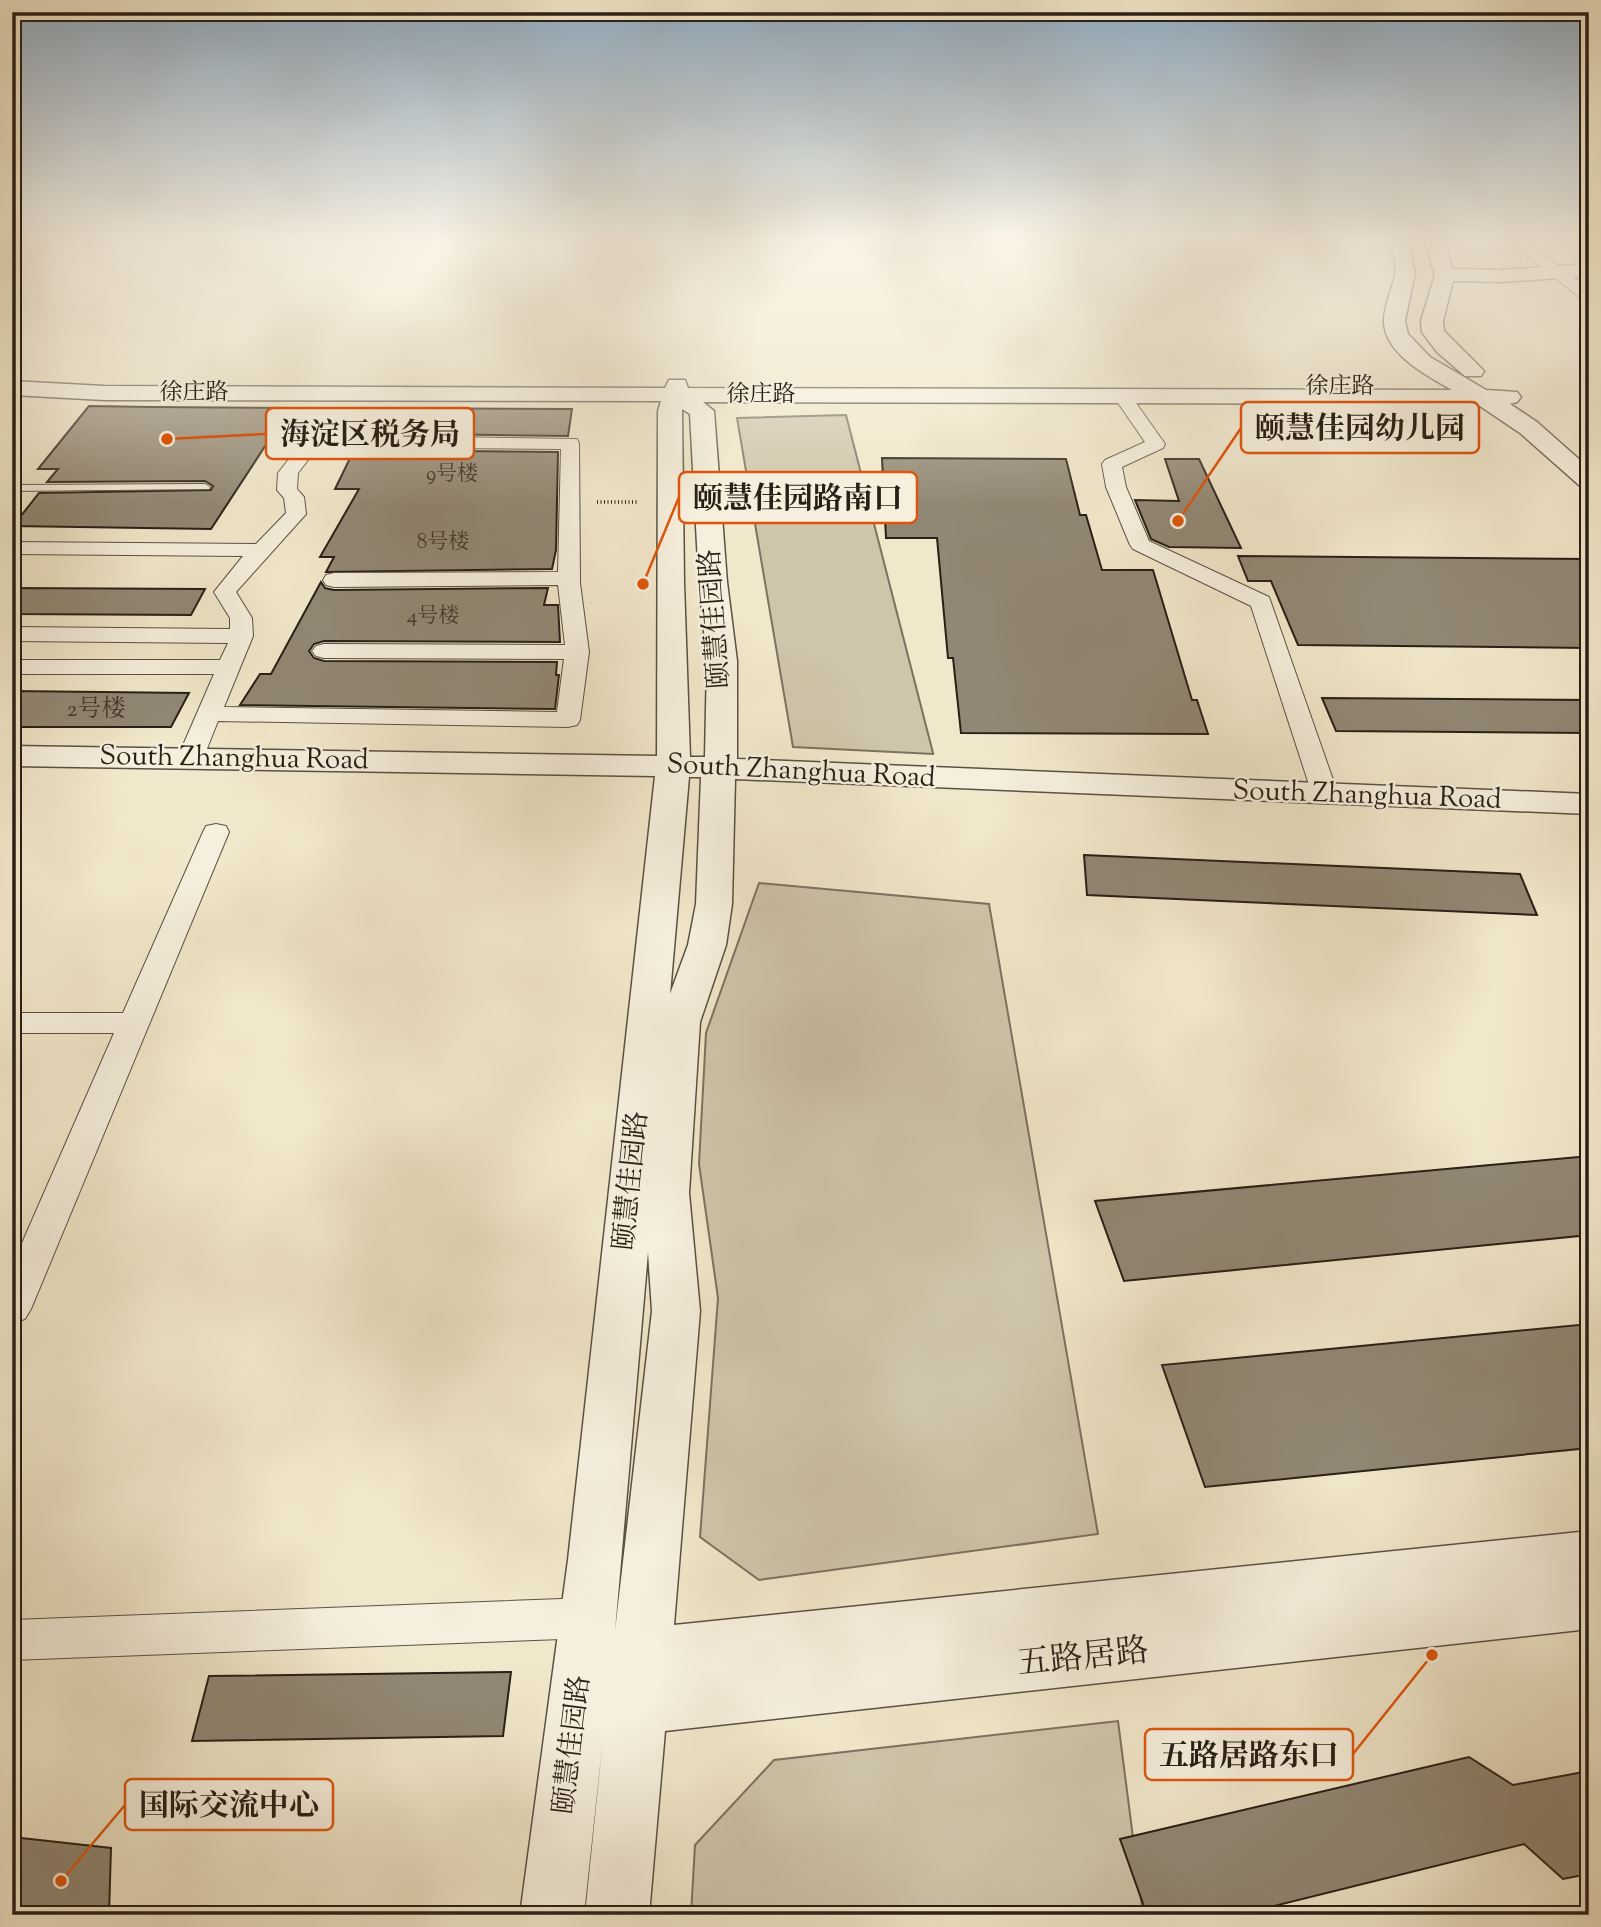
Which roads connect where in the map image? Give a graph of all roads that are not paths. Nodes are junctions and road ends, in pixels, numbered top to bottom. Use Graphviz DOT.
graph roads {
  1 [pos="1394,327"];
  2 [pos="1433,327"];
  3 [pos="1461,386"];
  4 [pos="12,387"];
  5 [pos="677,390"];
  6 [pos="1495,393"];
  7 [pos="1123,397"];
  8 [pos="1589,463"];
  9 [pos="1589,481"];
  10 [pos="205,487"];
  11 [pos="12,488"];
  12 [pos="12,548"];
  13 [pos="262,550"];
  14 [pos="569,578"];
  15 [pos="334,580"];
  16 [pos="12,634"];
  17 [pos="242,636"];
  18 [pos="324,652"];
  19 [pos="576,652"];
  20 [pos="12,667"];
  21 [pos="230,667"];
  22 [pos="210,714"];
  23 [pos="12,756"];
  24 [pos="190,759"];
  25 [pos="672,766"];
  26 [pos="1325,794"];
  27 [pos="1589,804"];
  28 [pos="216,832"];
  29 [pos="12,1023"];
  30 [pos="135,1023"];
  31 [pos="24,1256"];
  32 [pos="12,1309"];
  33 [pos="1589,1555"];
  34 [pos="1589,1604"];
  35 [pos="12,1640"];
  36 [pos="583,1664"];
  37 [pos="638,1680"];
  38 [pos="552,1915"];
  39 [pos="617,1915"];
  1 -- 3 [label="street"];
  2 -- 6 [label="street"];
  3 -- 5 [label="street, 徐庄路"];
  3 -- 6 [label="street"];
  4 -- 5 [label="street, 徐庄路"];
  5 -- 7 [label="street, 徐庄路"];
  5 -- 25 [label="street, 颐慧佳园路"];
  5 -- 37 [label="street, 颐慧佳园路"];
  6 -- 7 [label="street, 徐庄路"];
  6 -- 8 [label="street"];
  6 -- 9 [label="street"];
  7 -- 26 [label="street"];
  10 -- 11 [label="lane"];
  12 -- 13 [label="street"];
  13 -- 14 [label="street"];
  13 -- 17 [label="street"];
  14 -- 15 [label="street"];
  14 -- 19 [label="street"];
  16 -- 17 [label="street"];
  17 -- 21 [label="street"];
  18 -- 19 [label="street"];
  19 -- 22 [label="street"];
  20 -- 21 [label="street"];
  21 -- 22 [label="street"];
  22 -- 24 [label="street"];
  23 -- 24 [label="street, South Zhanghua Road"];
  24 -- 25 [label="street, South Zhanghua Road"];
  25 -- 26 [label="street, South Zhanghua Road"];
  25 -- 36 [label="street, 颐慧佳园路"];
  26 -- 27 [label="street, South Zhanghua Road"];
  28 -- 30 [label="street"];
  29 -- 30 [label="street"];
  30 -- 31 [label="street"];
  31 -- 32 [label="street"];
  33 -- 37 [label="street, 五路居路"];
  34 -- 37 [label="street, 五路居路"];
  35 -- 36 [label="street"];
  36 -- 37 [label="street, 五路居路"];
  36 -- 38 [label="street, 颐慧佳园路"];
  37 -- 39 [label="street, 颐慧佳园路"];
}
